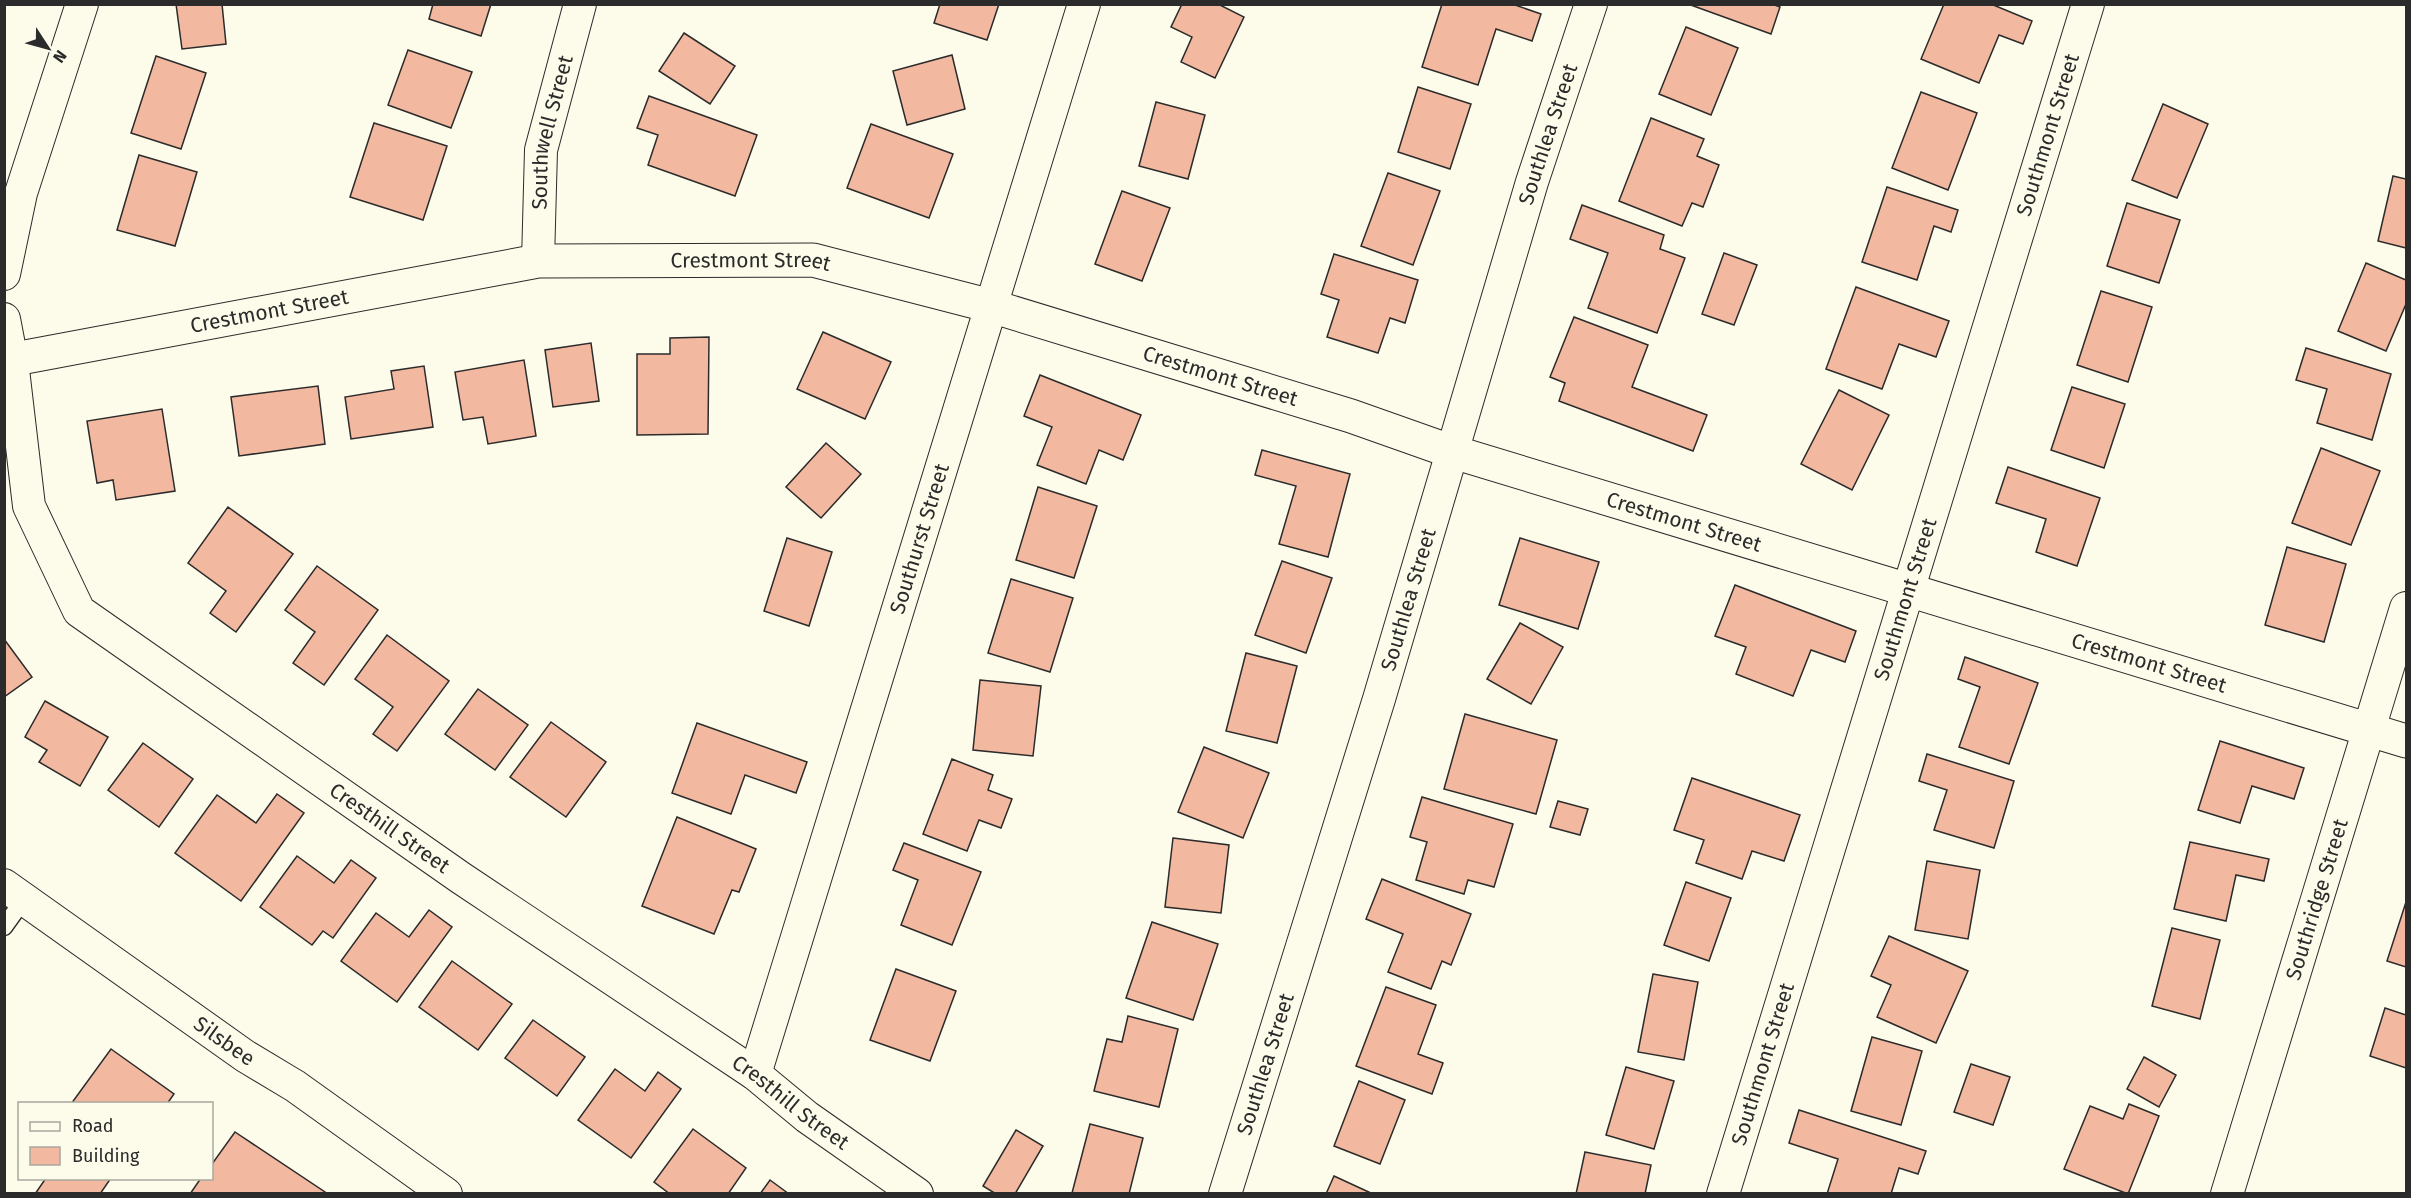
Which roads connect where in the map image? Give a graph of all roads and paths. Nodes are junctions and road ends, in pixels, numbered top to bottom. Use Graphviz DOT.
graph roads {
  1 [pos="82,4"];
  2 [pos="580,4"];
  3 [pos="1084,4"];
  4 [pos="1591,4"];
  5 [pos="2088,4"];
  6 [pos="538,261"];
  7 [pos="4,274"];
  8 [pos="990,306"];
  9 [pos="4,320"];
  10 [pos="8,361"];
  11 [pos="1450,451"];
  12 [pos="1909,590"];
  13 [pos="2406,608"];
  14 [pos="2370,730"];
  15 [pos="2406,741"];
  16 [pos="14,892"];
  17 [pos="4,927"];
  18 [pos="755,1074"];
  19 [pos="446,1194"];
  20 [pos="916,1194"];
  21 [pos="1225,1194"];
  22 [pos="1723,1194"];
  23 [pos="2227,1194"];
  1 -- 7 [label="street"];
  2 -- 6 [label="street, Southwell Street"];
  3 -- 8 [label="street, Southurst Street"];
  4 -- 11 [label="street, Southlea Street"];
  5 -- 12 [label="street, Southmont Street"];
  6 -- 8 [label="street, Crestmont Street"];
  6 -- 10 [label="street, Crestmont Street"];
  8 -- 11 [label="street, Crestmont Street"];
  8 -- 18 [label="street, Southurst Street"];
  9 -- 10 [label="street, Cresthill Street"];
  10 -- 18 [label="street, Cresthill Street"];
  11 -- 12 [label="street, Crestmont Street"];
  11 -- 21 [label="street, Southlea Street"];
  12 -- 14 [label="street, Crestmont Street"];
  12 -- 22 [label="street, Southmont Street"];
  13 -- 14 [label="street, Southridge Street"];
  14 -- 15 [label="street, Crestmont Street"];
  14 -- 23 [label="street, Southridge Street"];
  16 -- 17 [label="lane"];
  16 -- 19 [label="street, Silsbee"];
  18 -- 20 [label="street, Cresthill Street"];
}
